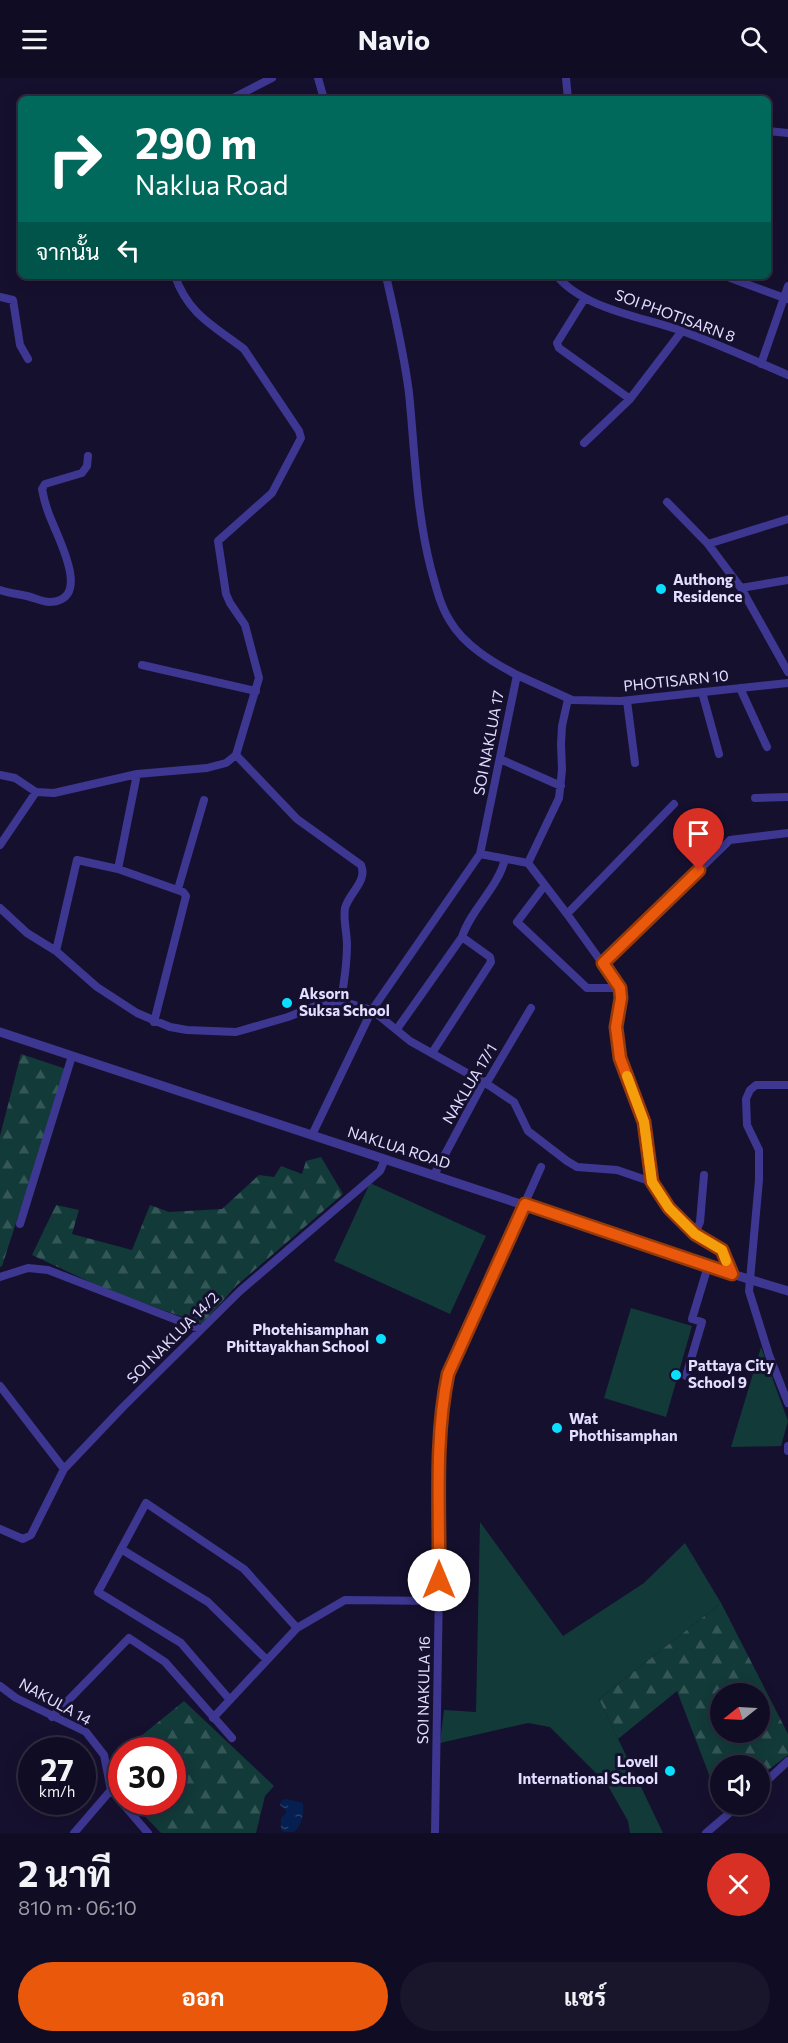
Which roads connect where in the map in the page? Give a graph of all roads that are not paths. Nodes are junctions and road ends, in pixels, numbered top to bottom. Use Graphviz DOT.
graph roads {
  1 [pos="272,78"];
  2 [pos="318,78"];
  3 [pos="566,78"];
  4 [pos="237,96"];
  5 [pos="323,96"];
  6 [pos="568,96"];
  7 [pos="771,131"];
  8 [pos="788,133"];
  9 [pos="176,279"];
  10 [pos="387,279"];
  11 [pos="559,279"];
  12 [pos="733,279"];
  13 [pos="788,286"];
  14 [pos="0,297"];
  15 [pos="585,298"];
  16 [pos="786,298"];
  17 [pos="682,331"];
  18 [pos="28,359"];
  19 [pos="761,364"];
  20 [pos="788,375"];
  21 [pos="630,399"];
  22 [pos="584,443"];
  23 [pos="88,456"];
  24 [pos="667,502"];
  25 [pos="788,519"];
  26 [pos="708,544"];
  27 [pos="788,580"];
  28 [pos="741,588"];
  29 [pos="0,590"];
  30 [pos="142,665"];
  31 [pos="788,672"];
  32 [pos="517,675"];
  33 [pos="788,683"];
  34 [pos="740,688"];
  35 [pos="256,692"];
  36 [pos="702,692"];
  37 [pos="568,699"];
  38 [pos="627,701"];
  39 [pos="767,747"];
  40 [pos="719,754"];
  41 [pos="236,755"];
  42 [pos="500,759"];
  43 [pos="635,763"];
  44 [pos="137,774"];
  45 [pos="0,775"];
  46 [pos="561,786"];
  47 [pos="36,792"];
  48 [pos="788,796"];
  49 [pos="755,798"];
  50 [pos="204,800"];
  51 [pos="674,804"];
  52 [pos="788,833"];
  53 [pos="0,844"];
  54 [pos="480,854"];
  55 [pos="505,859"];
  56 [pos="528,863"];
  57 [pos="118,868"];
  58 [pos="545,885"];
  59 [pos="178,889"];
  60 [pos="0,908"];
  61 [pos="567,914"];
  62 [pos="462,937"];
  63 [pos="56,951"];
  64 [pos="603,963"];
  65 [pos="620,988"];
  66 [pos="341,1001"];
  67 [pos="531,1008"];
  68 [pos="372,1010"];
  69 [pos="154,1022"];
  70 [pos="398,1029"];
  71 [pos="0,1032"];
  72 [pos="432,1053"];
  73 [pos="72,1056"];
  74 [pos="483,1083"];
  75 [pos="788,1085"];
  76 [pos="312,1135"];
  77 [pos="385,1159"];
  78 [pos="541,1167"];
  79 [pos="434,1175"];
  80 [pos="704,1175"];
  81 [pos="652,1182"];
  82 [pos="525,1204"];
  83 [pos="20,1224"];
  84 [pos="695,1234"];
  85 [pos="708,1266"];
  86 [pos="732,1274"];
  87 [pos="0,1277"];
  88 [pos="750,1280"];
  89 [pos="788,1291"];
  90 [pos="201,1329"];
  91 [pos="686,1376"];
  92 [pos="0,1386"];
  93 [pos="788,1403"];
  94 [pos="788,1446"];
  95 [pos="788,1451"];
  96 [pos="64,1469"];
  97 [pos="0,1528"];
  98 [pos="121,1549"];
  99 [pos="439,1601"];
  100 [pos="297,1628"];
  101 [pos="267,1660"];
  102 [pos="0,1686"];
  103 [pos="230,1700"];
  104 [pos="52,1717"];
  105 [pos="213,1718"];
  106 [pos="232,1738"];
  107 [pos="788,1761"];
  108 [pos="108,1775"];
  109 [pos="770,1778"];
  110 [pos="108,1793"];
  111 [pos="133,1815"];
  112 [pos="727,1815"];
  113 [pos="74,1833"];
  114 [pos="148,1833"];
  115 [pos="435,1833"];
  116 [pos="706,1833"];
  1 -- 4 [label="street"];
  2 -- 5 [label="street"];
  3 -- 6 [label="street"];
  7 -- 8 [label="street"];
  9 -- 35 [label="street"];
  10 -- 32 [label="street, SOI NAKLUA 17"];
  11 -- 15 [label="street, SOI PHOTISARN 8"];
  12 -- 16 [label="street"];
  13 -- 16 [label="street"];
  14 -- 18 [label="street"];
  15 -- 17 [label="street, SOI PHOTISARN 8"];
  15 -- 21 [label="street"];
  16 -- 19 [label="street"];
  17 -- 19 [label="street, SOI PHOTISARN 8"];
  17 -- 21 [label="street"];
  19 -- 20 [label="street, SOI PHOTISARN 8"];
  21 -- 22 [label="street"];
  23 -- 29 [label="street"];
  24 -- 26 [label="street"];
  25 -- 26 [label="street"];
  26 -- 28 [label="street"];
  27 -- 28 [label="street"];
  28 -- 31 [label="street"];
  30 -- 35 [label="street"];
  32 -- 37 [label="street"];
  32 -- 42 [label="street, SOI NAKLUA 17"];
  33 -- 34 [label="street, PHOTISARN 10"];
  34 -- 36 [label="street, PHOTISARN 10"];
  34 -- 39 [label="street"];
  35 -- 41 [label="street"];
  36 -- 38 [label="street, PHOTISARN 10"];
  36 -- 40 [label="street"];
  37 -- 38 [label="street, PHOTISARN 10"];
  37 -- 46 [label="street"];
  38 -- 43 [label="street"];
  41 -- 44 [label="street"];
  41 -- 66 [label="street"];
  42 -- 46 [label="street"];
  42 -- 54 [label="street, SOI NAKLUA 17"];
  44 -- 47 [label="street"];
  44 -- 57 [label="street"];
  45 -- 47 [label="street"];
  46 -- 56 [label="street"];
  47 -- 53 [label="street"];
  48 -- 49 [label="street"];
  50 -- 59 [label="street"];
  51 -- 61 [label="street"];
  52 -- 64 [label="street"];
  54 -- 55 [label="street"];
  54 -- 68 [label="street, SOI NAKLUA 17"];
  55 -- 56 [label="street"];
  55 -- 62 [label="street"];
  56 -- 58 [label="street"];
  57 -- 59 [label="street"];
  57 -- 63 [label="street"];
  58 -- 61 [label="street"];
  58 -- 65 [label="street"];
  59 -- 69 [label="street"];
  60 -- 63 [label="street"];
  61 -- 64 [label="street"];
  62 -- 70 [label="street"];
  62 -- 72 [label="street"];
  63 -- 69 [label="street"];
  64 -- 65 [label="street"];
  65 -- 81 [label="street"];
  66 -- 68 [label="street"];
  66 -- 69 [label="street"];
  67 -- 74 [label="street, NAKLUA 17/1"];
  68 -- 70 [label="street"];
  68 -- 76 [label="street, SOI NAKLUA 17"];
  70 -- 72 [label="street"];
  71 -- 73 [label="street, NAKLUA ROAD"];
  72 -- 74 [label="street"];
  73 -- 76 [label="street, NAKLUA ROAD"];
  73 -- 83 [label="street"];
  74 -- 79 [label="street, NAKLUA 17/1"];
  74 -- 81 [label="street"];
  75 -- 88 [label="street"];
  76 -- 77 [label="street, NAKLUA ROAD"];
  77 -- 79 [label="street, NAKLUA ROAD"];
  77 -- 90 [label="street, SOI NAKLUA 14/2"];
  78 -- 82 [label="street, SOI NAKULA 16"];
  79 -- 82 [label="street, NAKLUA ROAD"];
  80 -- 84 [label="street"];
  81 -- 84 [label="street"];
  82 -- 85 [label="street, NAKLUA ROAD"];
  82 -- 99 [label="street, SOI NAKULA 16"];
  84 -- 86 [label="street"];
  85 -- 86 [label="street, NAKLUA ROAD"];
  85 -- 91 [label="street"];
  86 -- 88 [label="street, NAKLUA ROAD"];
  87 -- 90 [label="street"];
  88 -- 89 [label="street, NAKLUA ROAD"];
  88 -- 93 [label="street"];
  90 -- 96 [label="street, SOI NAKLUA 14/2"];
  92 -- 96 [label="street"];
  94 -- 95 [label="street"];
  96 -- 97 [label="street, SOI NAKLUA 14/2"];
  98 -- 100 [label="street"];
  98 -- 101 [label="street"];
  98 -- 103 [label="street"];
  99 -- 100 [label="street"];
  99 -- 115 [label="street, SOI NAKULA 16"];
  100 -- 101 [label="street"];
  101 -- 103 [label="street"];
  102 -- 104 [label="street, NAKULA 14"];
  103 -- 105 [label="street"];
  104 -- 105 [label="street"];
  104 -- 108 [label="street, NAKULA 14"];
  105 -- 106 [label="street"];
  107 -- 109 [label="street"];
  110 -- 113 [label="street"];
  111 -- 114 [label="street, NAKULA 14"];
  112 -- 116 [label="street"];
}
